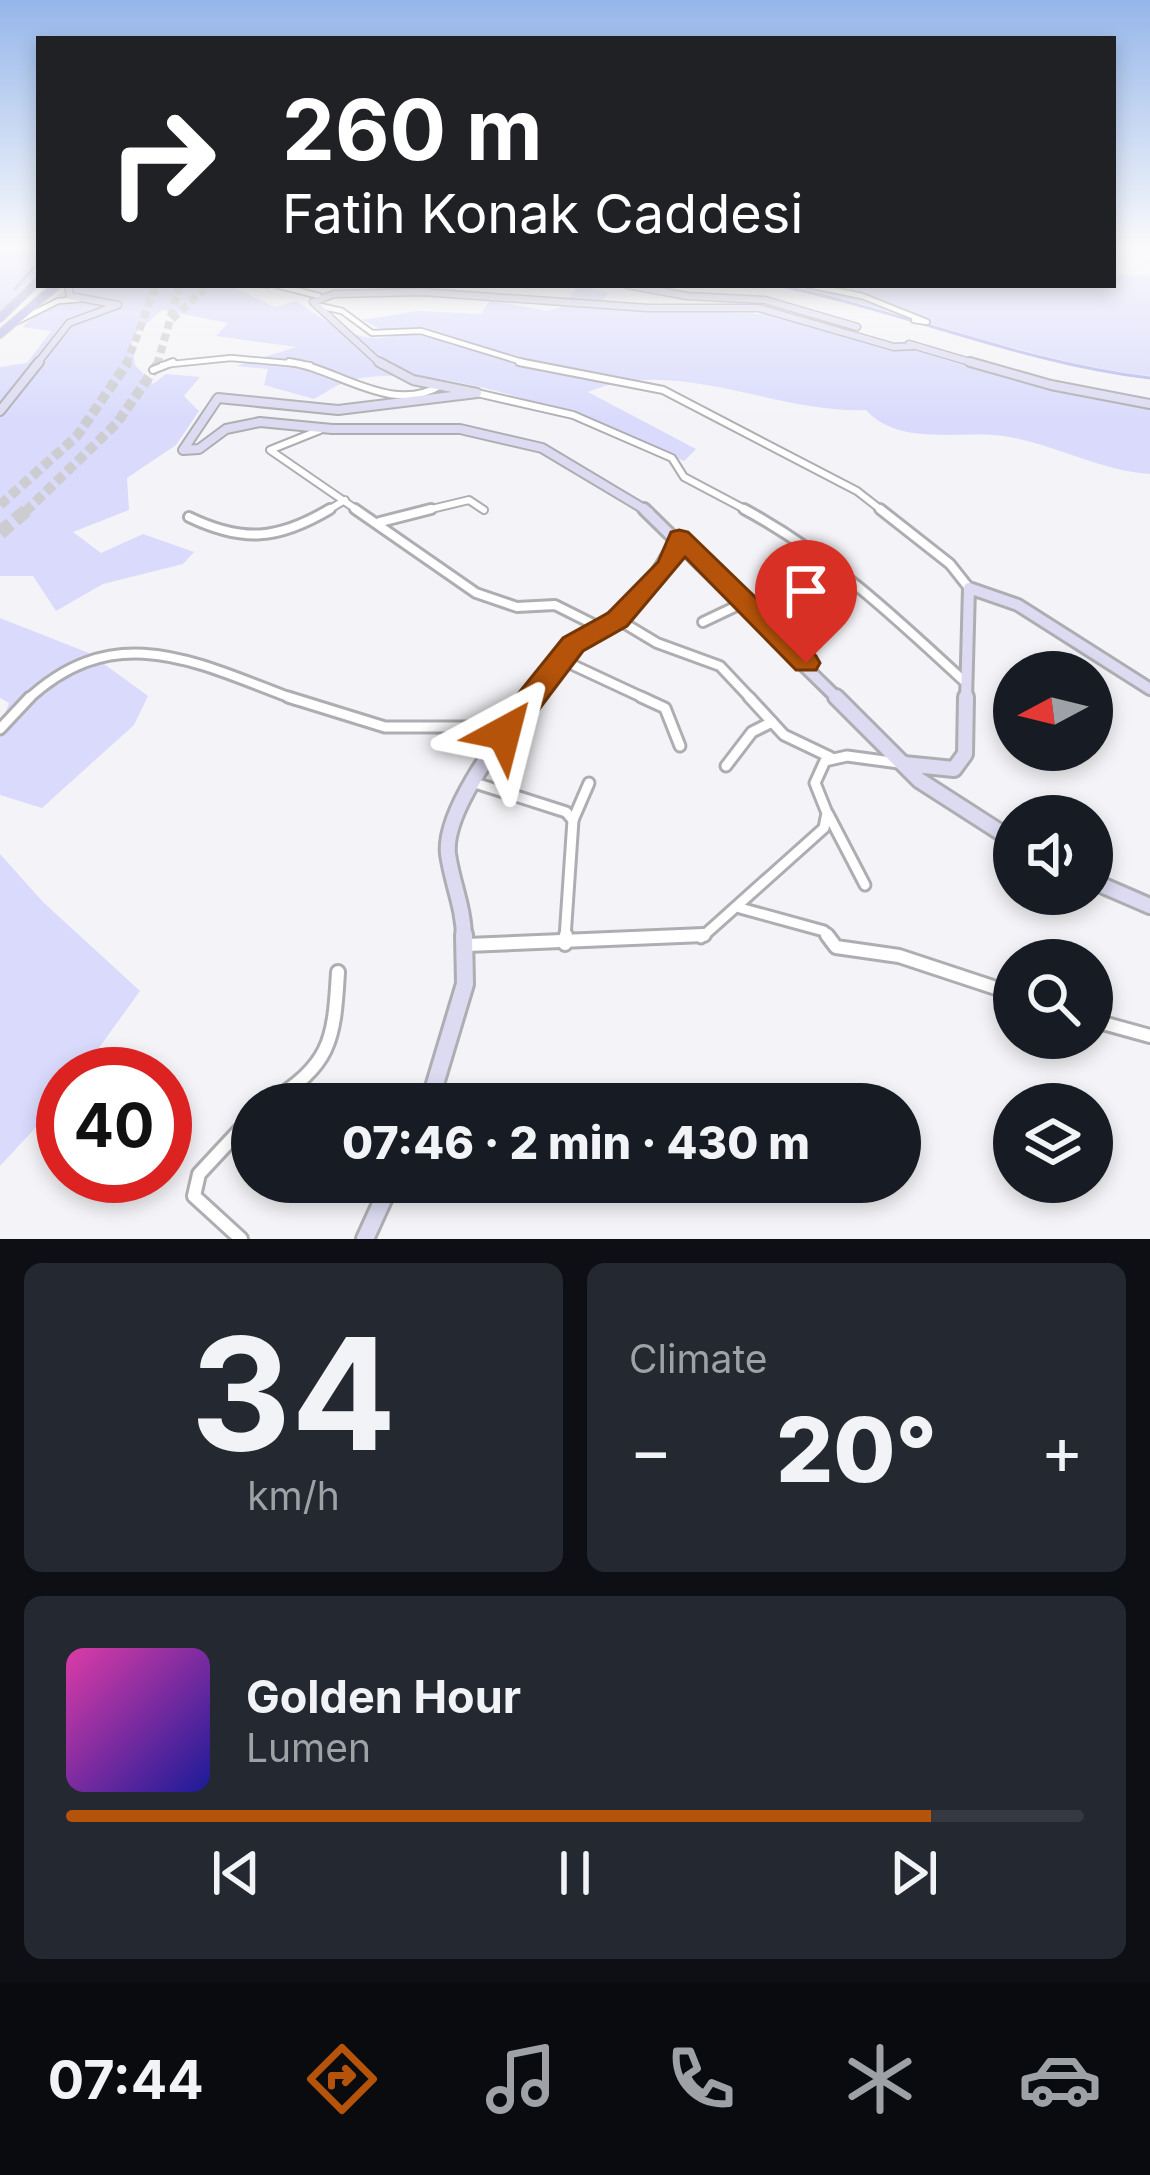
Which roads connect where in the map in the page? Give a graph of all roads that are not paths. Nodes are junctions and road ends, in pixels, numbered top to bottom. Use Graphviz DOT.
graph roads {
  1 [pos="34,305"];
  2 [pos="51,305"];
  3 [pos="117,305"];
  4 [pos="324,305"];
  5 [pos="328,305"];
  6 [pos="603,305"];
  7 [pos="781,305"];
  8 [pos="884,305"];
  9 [pos="914,320"];
  10 [pos="3,331"];
  11 [pos="914,346"];
  12 [pos="153,370"];
  13 [pos="441,385"];
  14 [pos="478,393"];
  15 [pos="1150,404"];
  16 [pos="0,411"];
  17 [pos="325,428"];
  18 [pos="345,500"];
  19 [pos="484,510"];
  20 [pos="189,517"];
  21 [pos="378,522"];
  22 [pos="679,537"];
  23 [pos="969,588"];
  24 [pos="745,602"];
  25 [pos="617,620"];
  26 [pos="703,622"];
  27 [pos="599,626"];
  28 [pos="560,659"];
  29 [pos="966,683"];
  30 [pos="1150,689"];
  31 [pos="772,722"];
  32 [pos="509,727"];
  33 [pos="0,729"];
  34 [pos="680,746"];
  35 [pos="830,757"];
  36 [pos="901,764"];
  37 [pos="726,766"];
  38 [pos="472,782"];
  39 [pos="589,783"];
  40 [pos="827,813"];
  41 [pos="573,820"];
  42 [pos="993,827"];
  43 [pos="865,885"];
  44 [pos="1113,890"];
  45 [pos="1150,906"];
  46 [pos="738,908"];
  47 [pos="565,944"];
  48 [pos="464,945"];
  49 [pos="338,972"];
  50 [pos="993,987"];
  51 [pos="1113,1026"];
  52 [pos="1150,1036"];
  53 [pos="300,1083"];
  54 [pos="435,1083"];
  55 [pos="231,1140"];
  56 [pos="381,1203"];
  57 [pos="241,1239"];
  58 [pos="365,1239"];
  1 -- 10 [label="main road"];
  2 -- 10 [label="street"];
  3 -- 16 [label="main road"];
  4 -- 13 [label="main road"];
  5 -- 23 [label="street"];
  6 -- 11 [label="main road"];
  7 -- 11 [label="main road"];
  8 -- 9 [label="street"];
  11 -- 15 [label="main road"];
  12 -- 13 [label="street"];
  13 -- 14 [label="main road"];
  14 -- 17 [label="main road"];
  14 -- 29 [label="street"];
  17 -- 18 [label="street"];
  17 -- 22 [label="main road"];
  18 -- 20 [label="street"];
  18 -- 21 [label="street"];
  19 -- 21 [label="street"];
  21 -- 27 [label="street"];
  22 -- 24 [label="main road"];
  22 -- 25 [label="main road"];
  23 -- 29 [label="main road"];
  23 -- 30 [label="main road"];
  24 -- 26 [label="street"];
  24 -- 36 [label="main road"];
  25 -- 27 [label="main road"];
  25 -- 31 [label="street"];
  27 -- 28 [label="main road"];
  28 -- 32 [label="main road"];
  28 -- 34 [label="street"];
  29 -- 36 [label="main road"];
  31 -- 35 [label="street"];
  31 -- 37 [label="street"];
  32 -- 33 [label="street"];
  32 -- 38 [label="main road"];
  35 -- 36 [label="street"];
  35 -- 40 [label="street"];
  36 -- 42 [label="main road"];
  38 -- 41 [label="street"];
  38 -- 48 [label="main road"];
  39 -- 41 [label="street"];
  40 -- 43 [label="street"];
  40 -- 46 [label="street"];
  41 -- 47 [label="street"];
  44 -- 45 [label="main road"];
  46 -- 47 [label="street"];
  46 -- 50 [label="street"];
  47 -- 48 [label="street"];
  48 -- 54 [label="main road"];
  49 -- 53 [label="street"];
  51 -- 52 [label="street"];
  55 -- 57 [label="street"];
  56 -- 58 [label="main road"];
}
